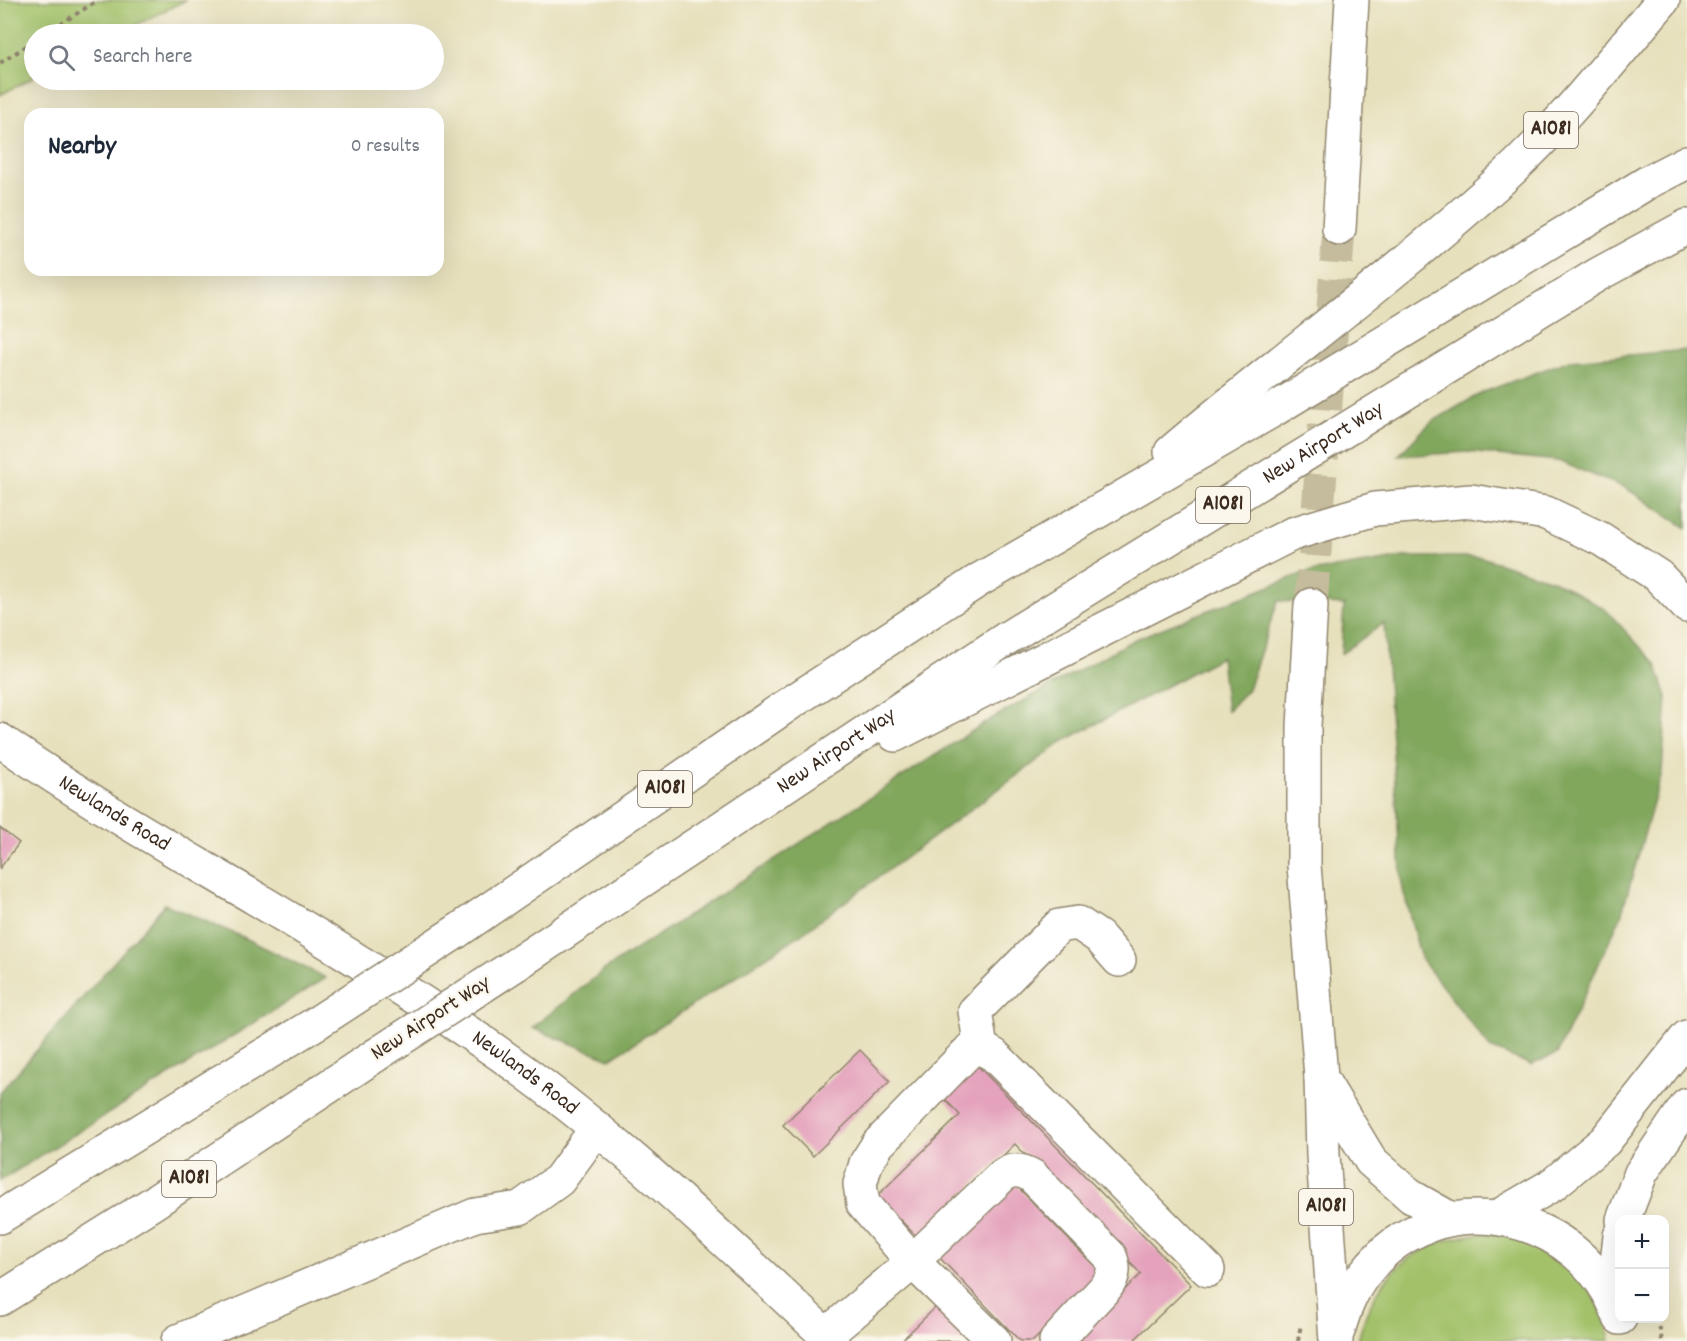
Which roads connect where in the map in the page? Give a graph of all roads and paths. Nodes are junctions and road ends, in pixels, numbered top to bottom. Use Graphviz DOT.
graph roads {
  1 [pos="99,0"];
  2 [pos="1352,0"];
  3 [pos="1663,0"];
  4 [pos="61,24"];
  5 [pos="24,47"];
  6 [pos="0,63"];
  7 [pos="1687,162"];
  8 [pos="1687,226"];
  9 [pos="1339,229"];
  10 [pos="1110,504"];
  11 [pos="1311,604"];
  12 [pos="1687,606"];
  13 [pos="0,740"];
  14 [pos="768,799"];
  15 [pos="1119,960"];
  16 [pos="1687,1037"];
  17 [pos="981,1048"];
  18 [pos="1321,1077"];
  19 [pos="1687,1105"];
  20 [pos="597,1128"];
  21 [pos="1625,1215"];
  22 [pos="0,1217"];
  23 [pos="1497,1217"];
  24 [pos="1451,1219"];
  25 [pos="912,1261"];
  26 [pos="1208,1270"];
  27 [pos="0,1299"];
  28 [pos="1615,1309"];
  29 [pos="1620,1323"];
  30 [pos="1659,1323"];
  31 [pos="829,1338"];
  32 [pos="1336,1338"];
  33 [pos="178,1341"];
  34 [pos="994,1341"];
  35 [pos="1056,1341"];
  36 [pos="1625,1341"];
  37 [pos="1662,1341"];
  1 -- 4 [label="path"];
  2 -- 9 [label="main road"];
  3 -- 10 [label="main road, A1081"];
  5 -- 6 [label="path"];
  7 -- 10 [label="main road, A1081"];
  8 -- 14 [label="main road, New Airport Way / A1081"];
  10 -- 22 [label="main road, A1081, bridge"];
  11 -- 18 [label="main road, A1081"];
  12 -- 14 [label="main road, A1081"];
  13 -- 20 [label="main road, Newlands Road"];
  14 -- 27 [label="main road, New Airport Way / A1081, bridge"];
  15 -- 17 [label="main road"];
  16 -- 23 [label="main road"];
  17 -- 25 [label="main road"];
  17 -- 26 [label="main road"];
  18 -- 24 [label="main road, A1081"];
  18 -- 32 [label="main road, A1081"];
  19 -- 21 [label="main road"];
  20 -- 31 [label="main road, Newlands Road"];
  20 -- 33 [label="main road"];
  23 -- 24 [label="main road"];
  23 -- 28 [label="main road"];
  24 -- 32 [label="main road"];
  25 -- 31 [label="main road"];
  25 -- 34 [label="main road"];
  25 -- 35 [label="main road"];
  29 -- 36 [label="main road"];
  30 -- 37 [label="path"];
}
